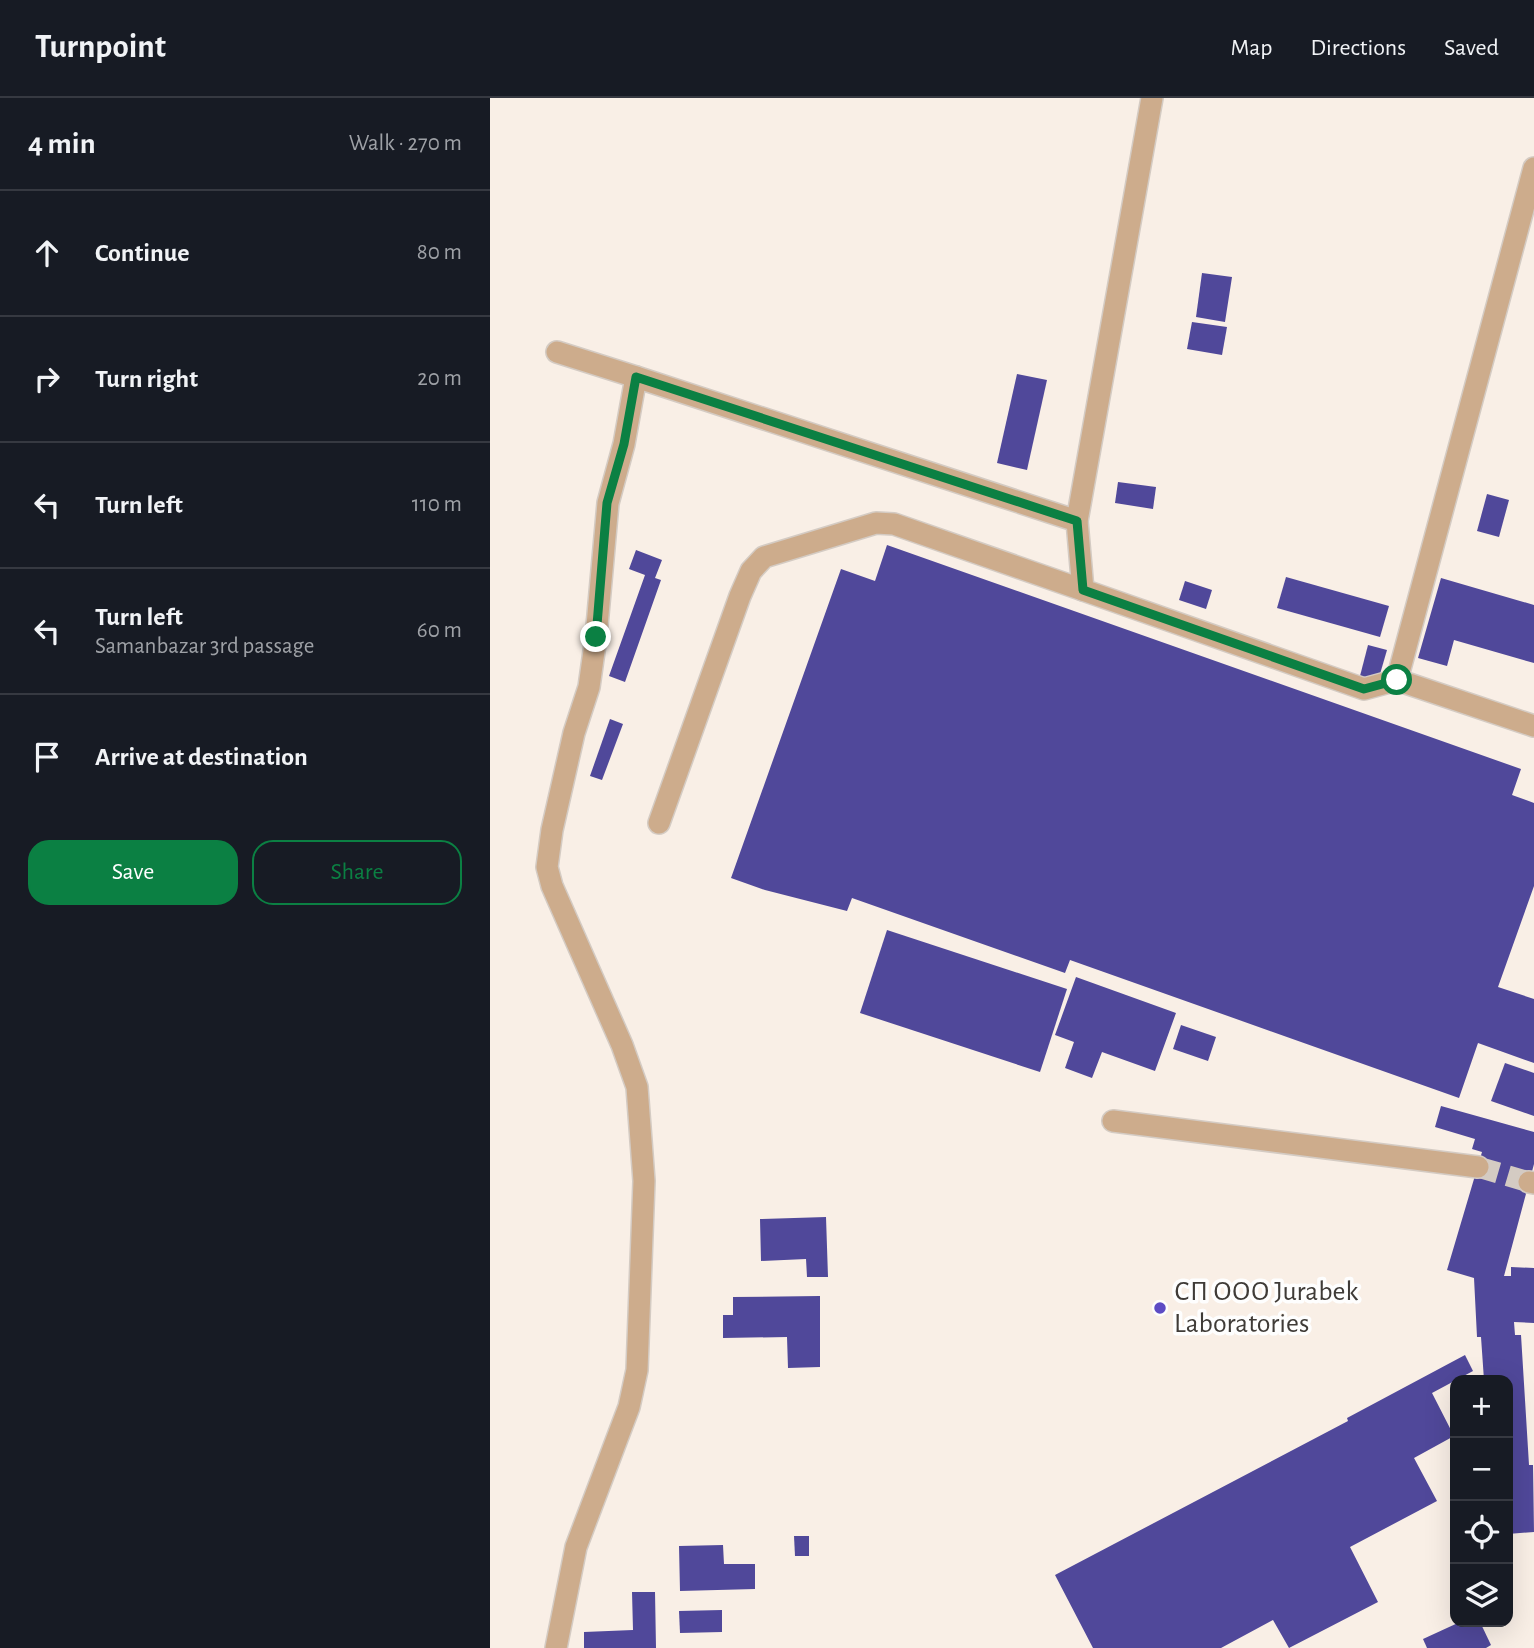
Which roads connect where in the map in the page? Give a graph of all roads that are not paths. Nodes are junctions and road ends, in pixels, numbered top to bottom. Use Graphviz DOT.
graph roads {
  1 [pos="1152,98"];
  2 [pos="1534,168"];
  3 [pos="557,352"];
  4 [pos="636,377"];
  5 [pos="1077,521"];
  6 [pos="1083,590"];
  7 [pos="1397,680"];
  8 [pos="1534,726"];
  9 [pos="659,823"];
  10 [pos="1113,1121"];
  11 [pos="1478,1167"];
  12 [pos="556,1648"];
  1 -- 5 [label="street"];
  2 -- 7 [label="street"];
  3 -- 4 [label="street"];
  4 -- 5 [label="street"];
  4 -- 12 [label="street"];
  5 -- 6 [label="street"];
  6 -- 7 [label="street"];
  6 -- 9 [label="street"];
  7 -- 8 [label="street"];
  10 -- 11 [label="street"];
}
